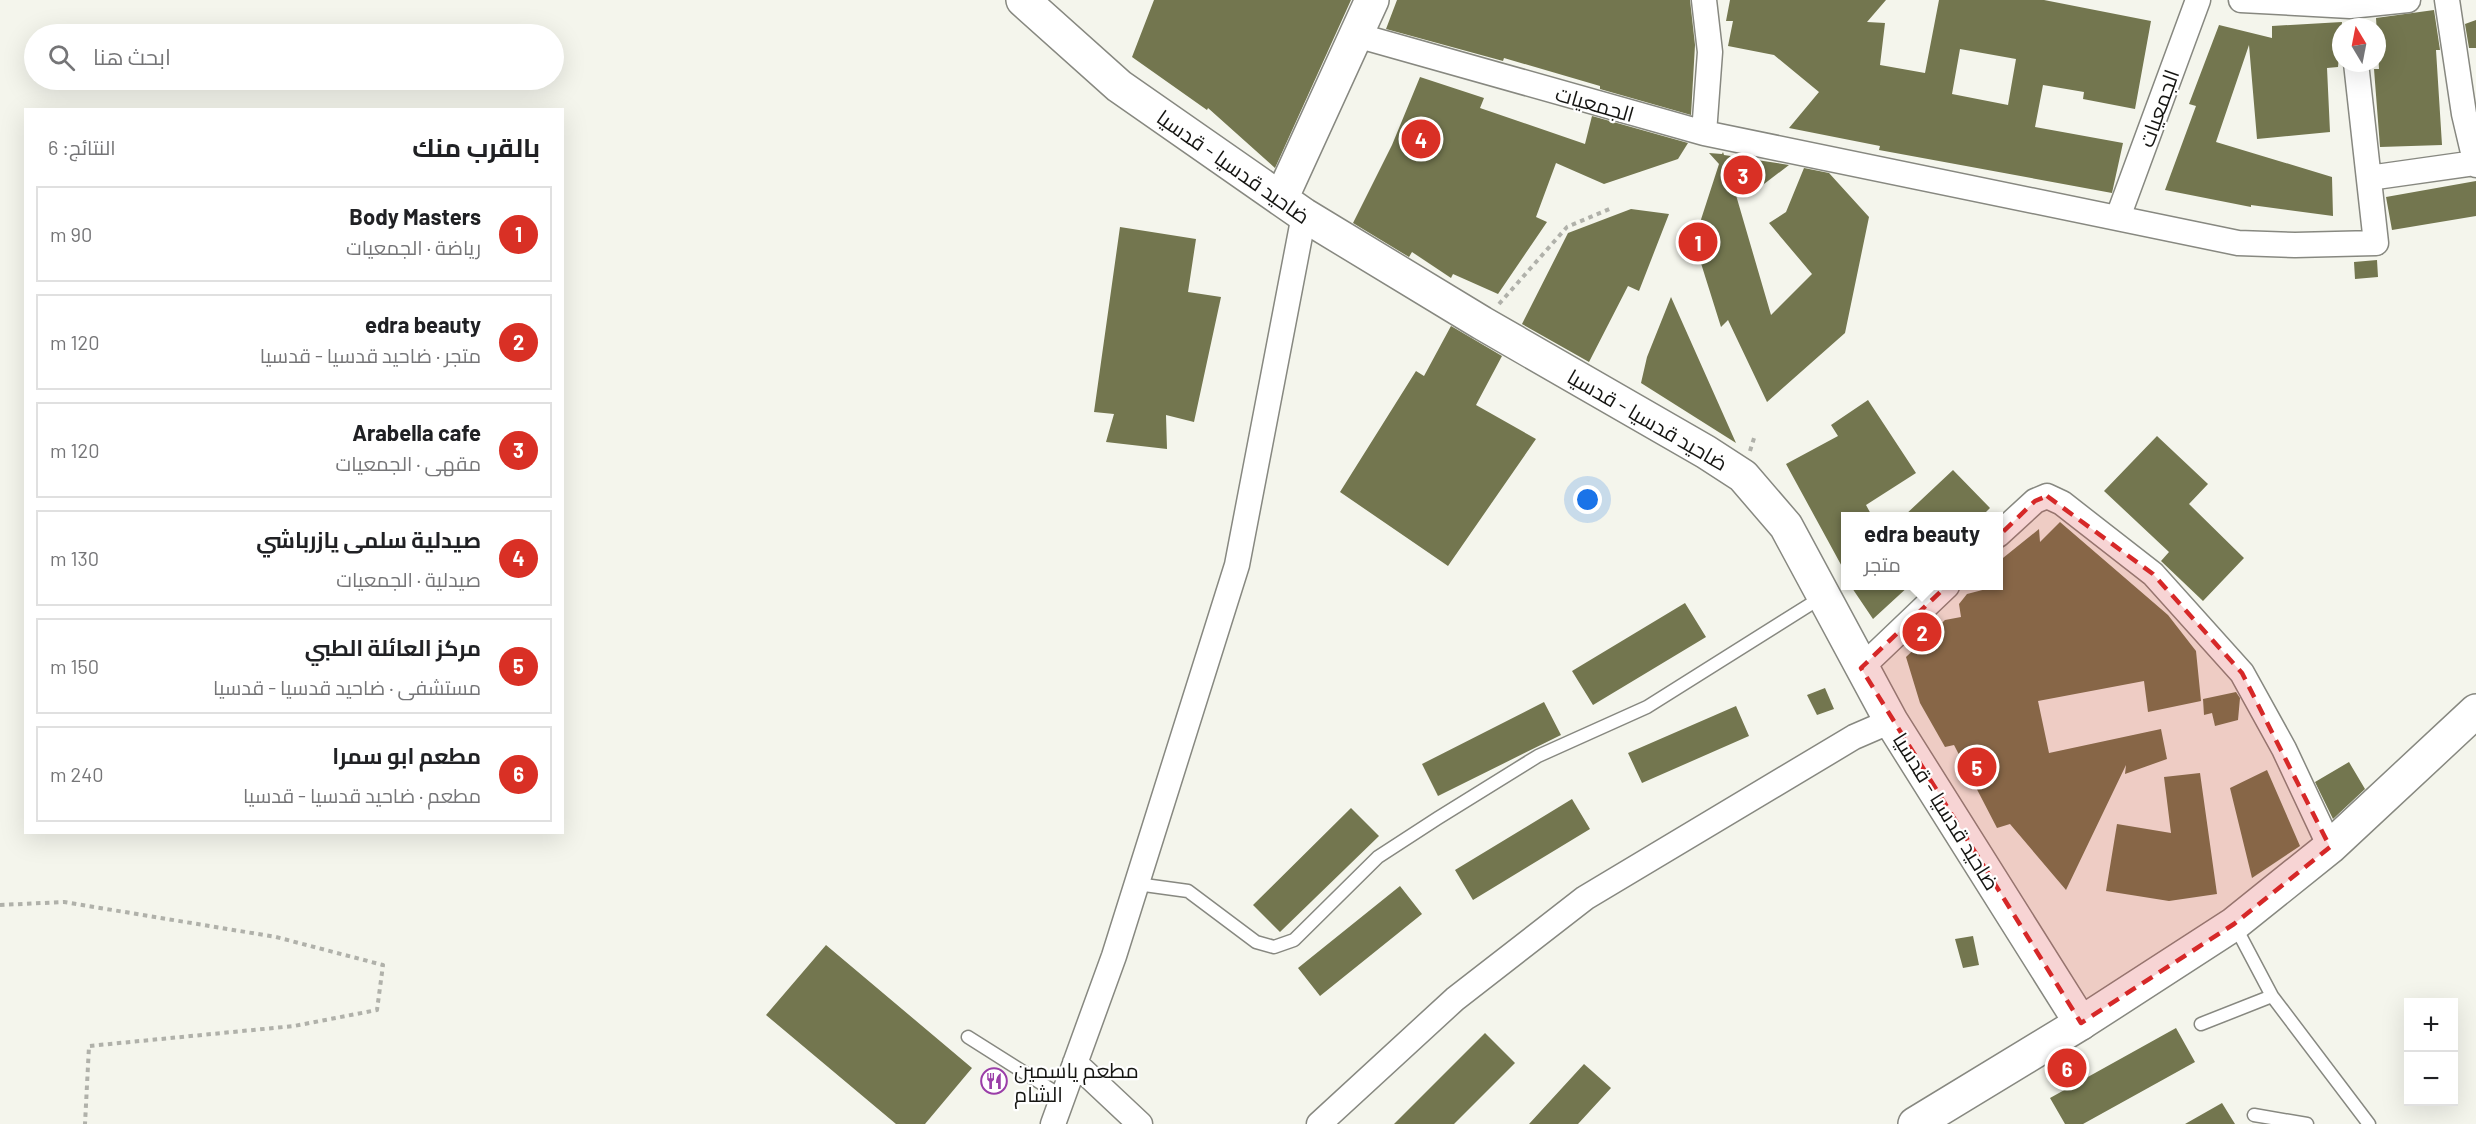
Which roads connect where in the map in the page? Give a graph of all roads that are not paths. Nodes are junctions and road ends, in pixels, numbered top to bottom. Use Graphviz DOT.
graph roads {
  1 [pos="1023,0"];
  2 [pos="1372,0"];
  3 [pos="1704,0"];
  4 [pos="2198,0"];
  5 [pos="2241,0"];
  6 [pos="2409,0"];
  7 [pos="2447,0"];
  8 [pos="2350,11"];
  9 [pos="1356,35"];
  10 [pos="2357,72"];
  11 [pos="1704,134"];
  12 [pos="2475,164"];
  13 [pos="2369,178"];
  14 [pos="1292,207"];
  15 [pos="2118,217"];
  16 [pos="2003,531"];
  17 [pos="1942,590"];
  18 [pos="1822,597"];
  19 [pos="1861,668"];
  20 [pos="2476,711"];
  21 [pos="1891,721"];
  22 [pos="2330,847"];
  23 [pos="1137,884"];
  24 [pos="2234,924"];
  25 [pos="2271,996"];
  26 [pos="2081,1023"];
  27 [pos="2201,1024"];
  28 [pos="968,1037"];
  29 [pos="1075,1063"];
  30 [pos="1063,1097"];
  31 [pos="2254,1115"];
  32 [pos="1053,1124"];
  33 [pos="1140,1124"];
  34 [pos="1319,1124"];
  35 [pos="1915,1124"];
  36 [pos="2307,1124"];
  37 [pos="2369,1124"];
  1 -- 14 [label="main road, ضاحيد قدسيا - قدسيا"];
  2 -- 9 [label="main road"];
  3 -- 11 [label="street"];
  4 -- 15 [label="street, الجمعيات"];
  5 -- 8 [label="street"];
  6 -- 8 [label="street"];
  7 -- 12 [label="street"];
  9 -- 11 [label="street, الجمعيات"];
  9 -- 14 [label="main road"];
  10 -- 13 [label="street"];
  11 -- 15 [label="street, الجمعيات"];
  12 -- 13 [label="street"];
  13 -- 15 [label="street, الجمعيات"];
  14 -- 18 [label="main road, ضاحيد قدسيا - قدسيا"];
  14 -- 23 [label="street"];
  16 -- 22 [label="street"];
  17 -- 19 [label="street"];
  18 -- 19 [label="main road, ضاحيد قدسيا - قدسيا"];
  18 -- 23 [label="lane"];
  19 -- 21 [label="main road, ضاحيد قدسيا - قدسيا"];
  20 -- 22 [label="main road"];
  21 -- 26 [label="main road, ضاحيد قدسيا - قدسيا"];
  21 -- 34 [label="street"];
  22 -- 24 [label="main road"];
  23 -- 29 [label="street"];
  24 -- 25 [label="lane"];
  24 -- 26 [label="main road"];
  25 -- 27 [label="lane"];
  25 -- 37 [label="lane"];
  26 -- 35 [label="main road"];
  28 -- 30 [label="lane"];
  29 -- 30 [label="street"];
  29 -- 33 [label="street"];
  30 -- 32 [label="street"];
  31 -- 36 [label="lane"];
}
